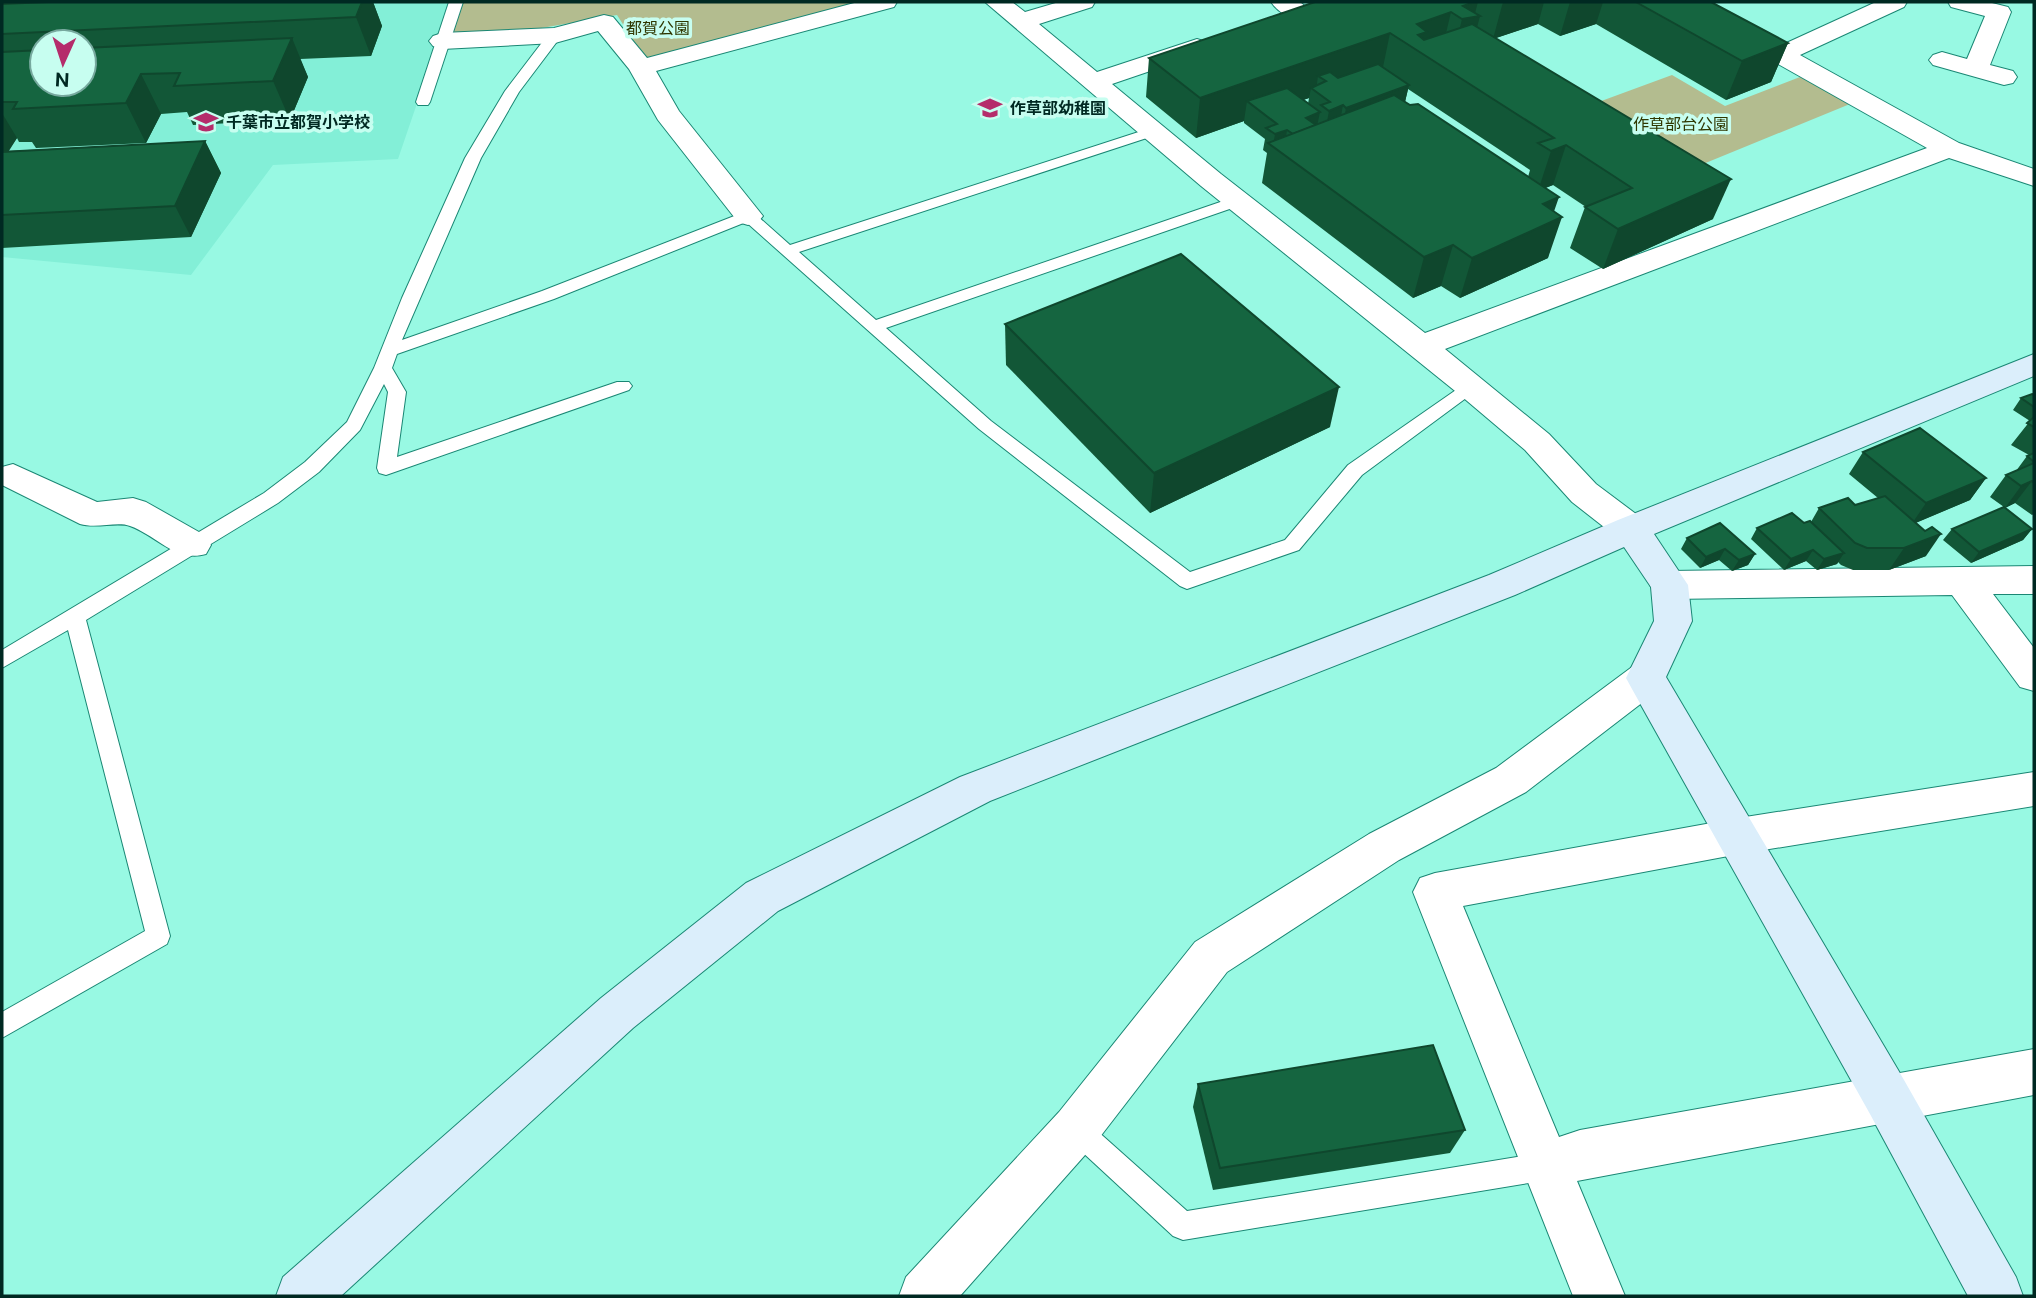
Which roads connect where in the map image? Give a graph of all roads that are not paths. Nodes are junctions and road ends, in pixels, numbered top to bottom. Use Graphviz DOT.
graph roads {
  1 [pos="456,2"];
  2 [pos="885,2"];
  3 [pos="997,2"];
  4 [pos="1083,2"];
  5 [pos="1686,2"];
  6 [pos="1895,2"];
  7 [pos="1960,2"];
  8 [pos="1023,21"];
  9 [pos="555,35"];
  10 [pos="1223,39"];
  11 [pos="443,41"];
  12 [pos="1783,54"];
  13 [pos="1942,60"];
  14 [pos="641,66"];
  15 [pos="1976,69"];
  16 [pos="2004,77"];
  17 [pos="1095,81"];
  18 [pos="423,102"];
  19 [pos="1154,131"];
  20 [pos="1949,149"];
  21 [pos="2034,178"];
  22 [pos="1238,201"];
  23 [pos="748,216"];
  24 [pos="787,251"];
  25 [pos="873,327"];
  26 [pos="1422,346"];
  27 [pos="386,360"];
  28 [pos="2034,363"];
  29 [pos="623,386"];
  30 [pos="1472,387"];
  31 [pos="13,476"];
  32 [pos="1631,529"];
  33 [pos="193,545"];
  34 [pos="2034,580"];
  35 [pos="1962,581"];
  36 [pos="1669,585"];
  37 [pos="74,615"];
  38 [pos="2,660"];
  39 [pos="2034,676"];
  40 [pos="1646,678"];
  41 [pos="2034,789"];
  42 [pos="1739,836"];
  43 [pos="2,1026"];
  44 [pos="2034,1072"];
  45 [pos="1887,1097"];
  46 [pos="1076,1129"];
  47 [pos="1547,1166"];
  48 [pos="302,1296"];
  49 [pos="925,1296"];
  50 [pos="1600,1296"];
  51 [pos="1997,1296"];
  1 -- 11 [label="lane"];
  2 -- 14 [label="street"];
  3 -- 8 [label="street"];
  4 -- 8 [label="street"];
  5 -- 12 [label="street"];
  6 -- 12 [label="street"];
  7 -- 15 [label="street"];
  8 -- 17 [label="street"];
  9 -- 11 [label="street"];
  9 -- 14 [label="street"];
  9 -- 27 [label="lane"];
  10 -- 17 [label="street"];
  11 -- 18 [label="lane"];
  12 -- 20 [label="street"];
  13 -- 15 [label="street"];
  14 -- 23 [label="street"];
  15 -- 16 [label="street"];
  17 -- 19 [label="street"];
  19 -- 22 [label="street"];
  19 -- 24 [label="lane"];
  20 -- 21 [label="street"];
  20 -- 26 [label="street"];
  22 -- 25 [label="lane"];
  22 -- 26 [label="street"];
  23 -- 24 [label="lane"];
  23 -- 27 [label="lane"];
  24 -- 25 [label="lane"];
  25 -- 30 [label="lane"];
  26 -- 30 [label="street"];
  27 -- 29 [label="lane"];
  27 -- 33 [label="lane"];
  28 -- 32 [label="street"];
  30 -- 32 [label="street"];
  31 -- 33 [label="street"];
  32 -- 36 [label="street"];
  32 -- 48 [label="street"];
  33 -- 37 [label="lane"];
  34 -- 35 [label="street"];
  35 -- 36 [label="street"];
  35 -- 39 [label="street"];
  36 -- 40 [label="street"];
  37 -- 38 [label="lane"];
  37 -- 43 [label="lane"];
  40 -- 42 [label="street"];
  40 -- 46 [label="street"];
  41 -- 42 [label="street"];
  42 -- 45 [label="street"];
  42 -- 47 [label="street"];
  44 -- 45 [label="street"];
  45 -- 47 [label="street"];
  45 -- 51 [label="street"];
  46 -- 47 [label="lane"];
  46 -- 49 [label="street"];
  47 -- 50 [label="street"];
}
